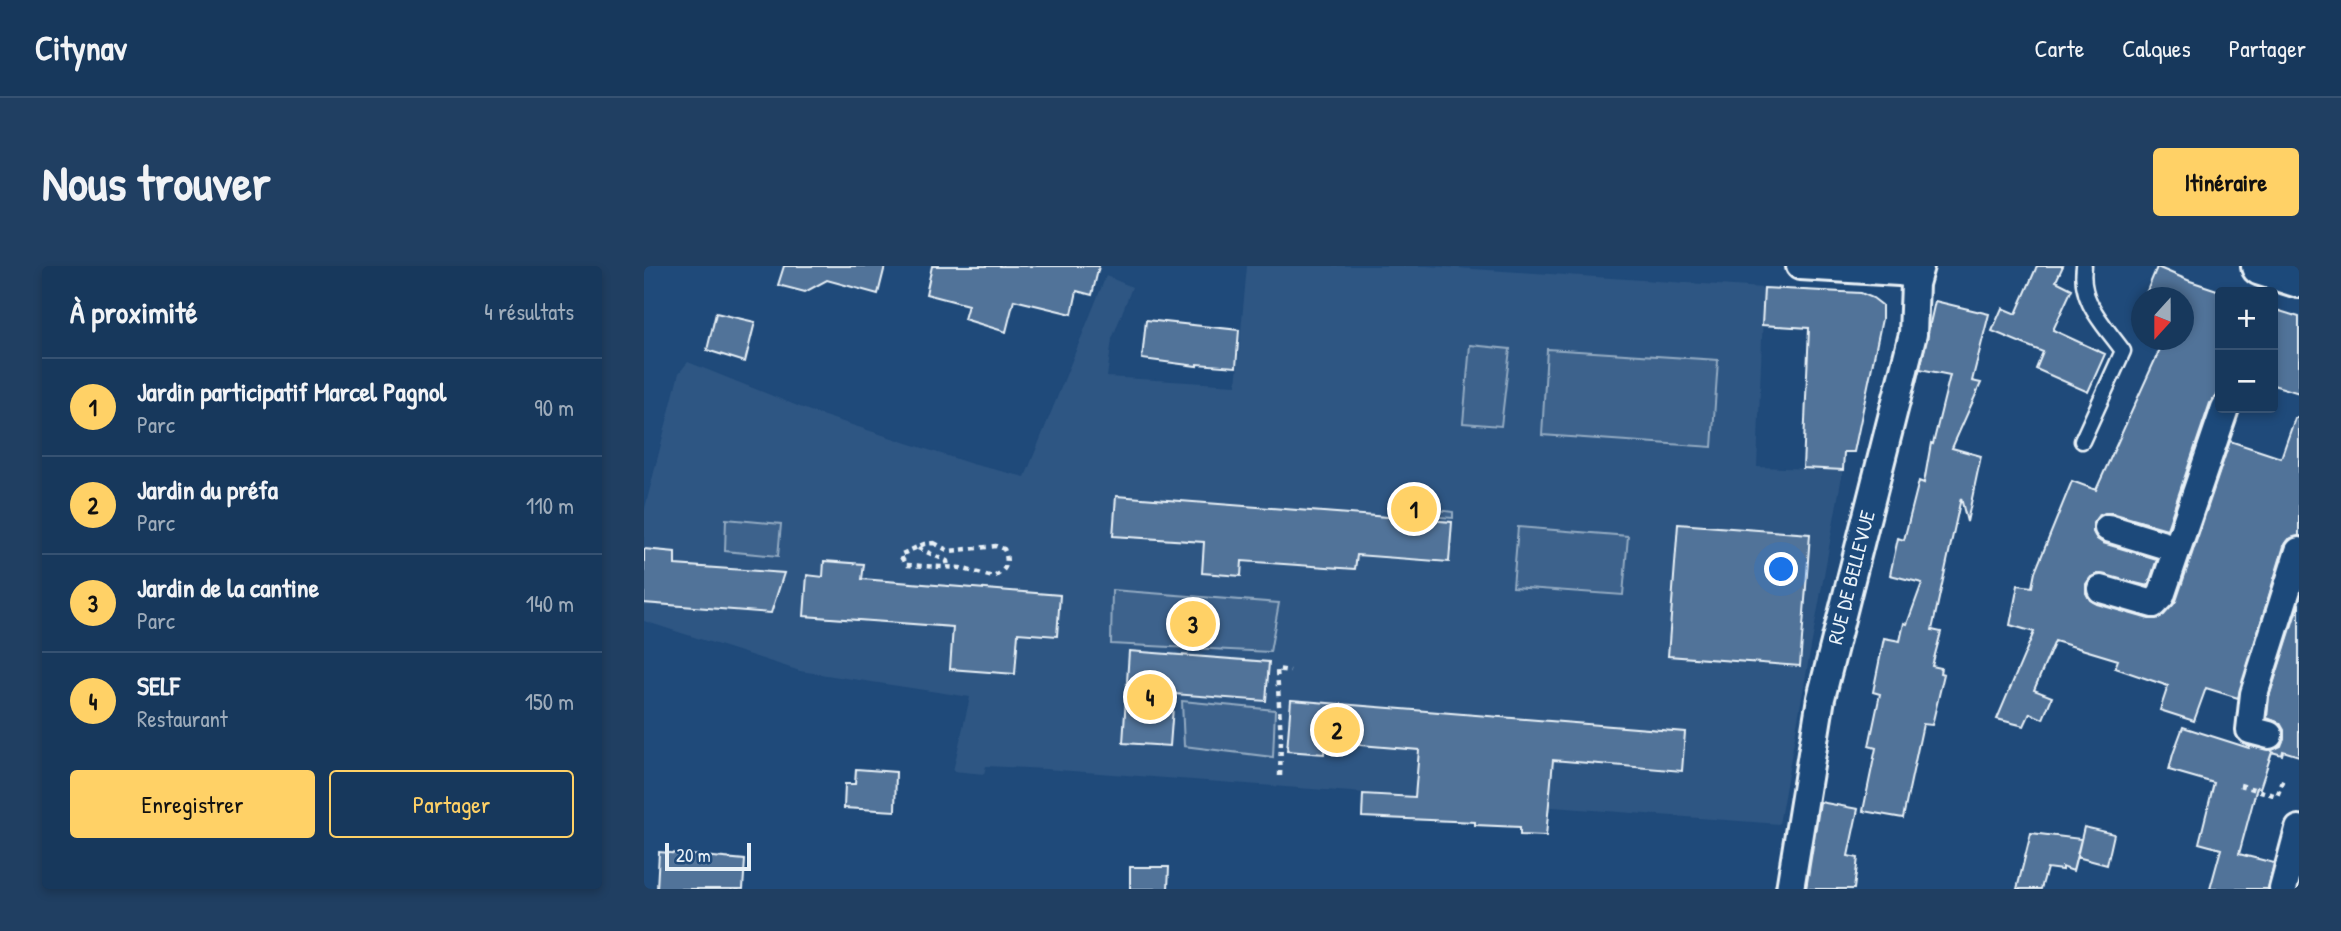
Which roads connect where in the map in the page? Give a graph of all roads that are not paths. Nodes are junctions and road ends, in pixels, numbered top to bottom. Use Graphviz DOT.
graph roads {
  1 [pos="1800,266"];
  2 [pos="2084,266"];
  3 [pos="1918,271"];
  4 [pos="2223,413"];
  5 [pos="2082,441"];
  6 [pos="2108,528"];
  7 [pos="2177,550"];
  8 [pos="2299,551"];
  9 [pos="2101,589"];
  10 [pos="2269,735"];
  11 [pos="2299,829"];
  12 [pos="1790,889"];
  13 [pos="2283,889"];
  1 -- 3 [label="street"];
  2 -- 5 [label="lane"];
  3 -- 12 [label="street, RUE DE BELLEVUE"];
  4 -- 7 [label="street"];
  6 -- 7 [label="street"];
  7 -- 9 [label="street"];
  8 -- 10 [label="street"];
  11 -- 13 [label="street"];
}
